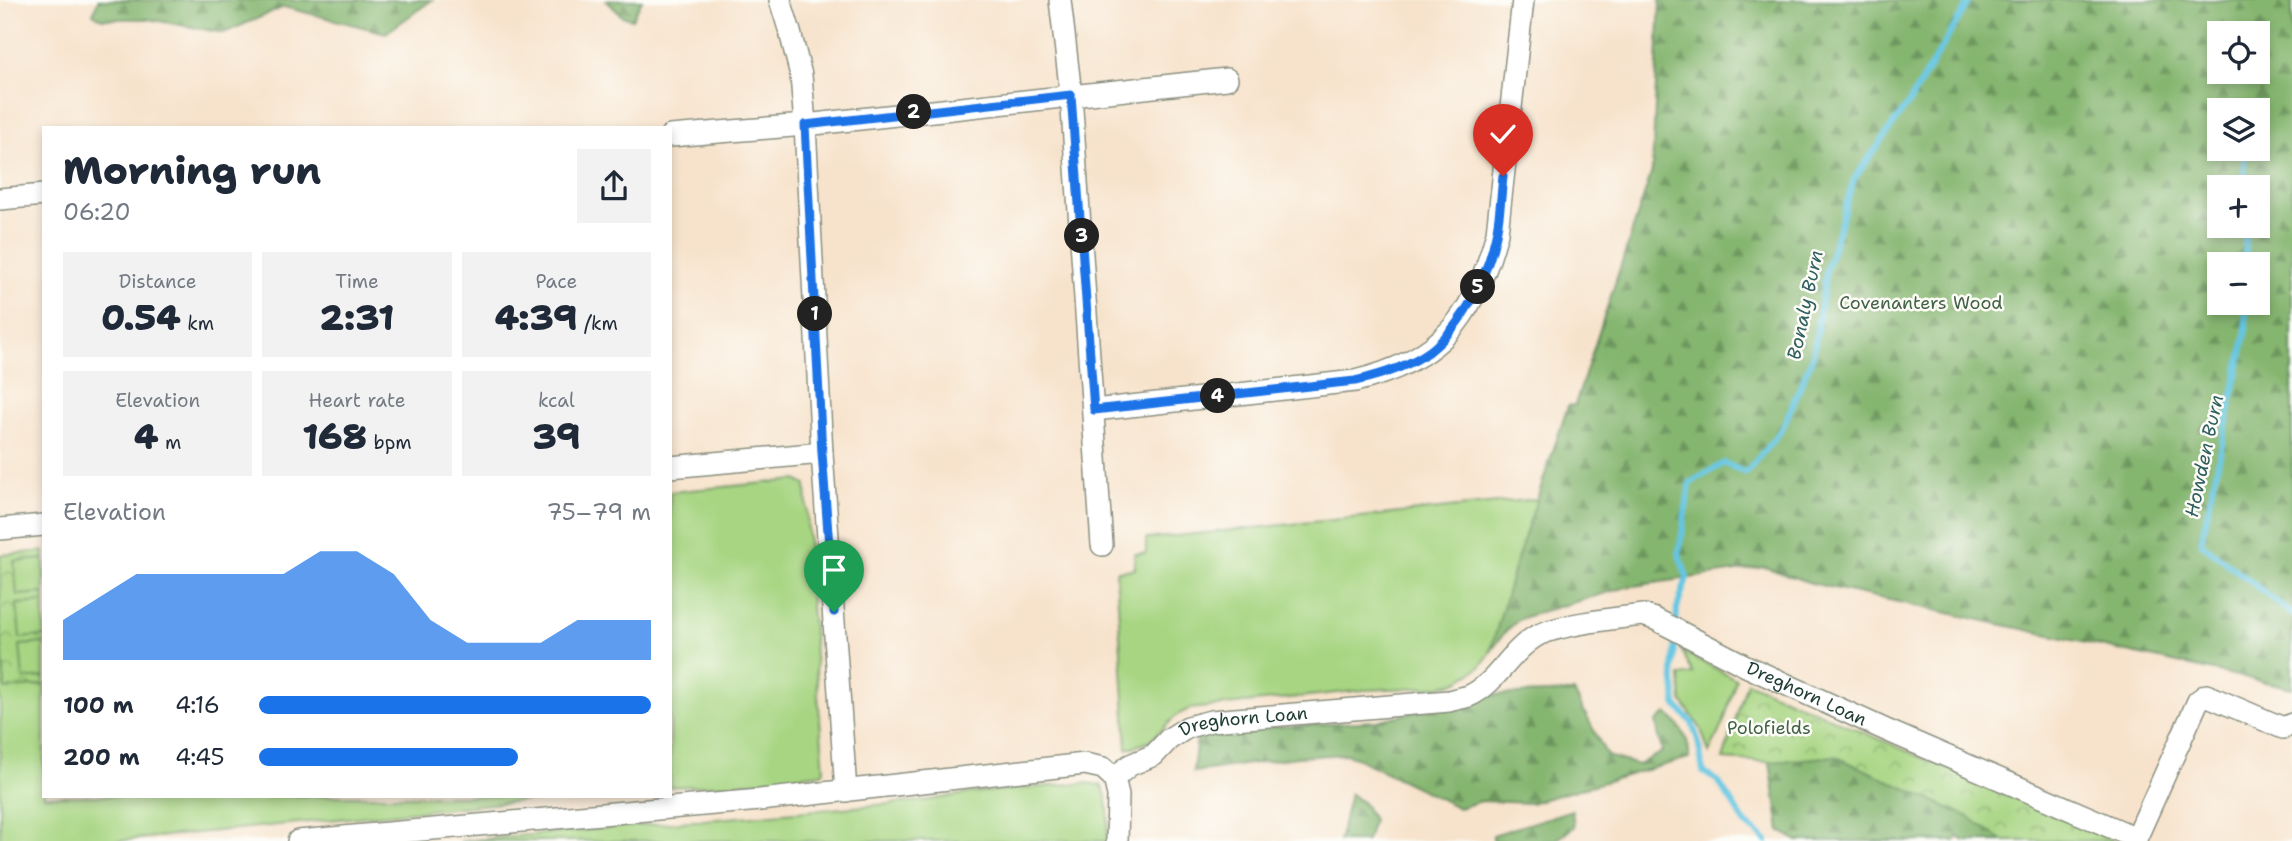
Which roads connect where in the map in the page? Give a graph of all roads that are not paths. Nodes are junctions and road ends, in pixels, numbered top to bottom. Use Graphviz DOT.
graph roads {
  1 [pos="780,0"];
  2 [pos="1060,0"];
  3 [pos="1523,0"];
  4 [pos="1227,79"];
  5 [pos="1071,95"];
  6 [pos="805,125"];
  7 [pos="672,136"];
  8 [pos="42,195"];
  9 [pos="0,200"];
  10 [pos="1094,410"];
  11 [pos="822,453"];
  12 [pos="672,467"];
  13 [pos="42,525"];
  14 [pos="0,529"];
  15 [pos="1102,545"];
  16 [pos="2292,724"];
  17 [pos="1114,778"];
  18 [pos="846,791"];
  19 [pos="2136,839"];
  20 [pos="298,841"];
  21 [pos="1117,841"];
  1 -- 6 [label="street"];
  2 -- 5 [label="street"];
  3 -- 10 [label="street"];
  4 -- 5 [label="street"];
  5 -- 6 [label="street"];
  5 -- 10 [label="street"];
  6 -- 7 [label="street"];
  6 -- 11 [label="street"];
  8 -- 9 [label="street"];
  10 -- 15 [label="street"];
  11 -- 12 [label="street"];
  11 -- 18 [label="street"];
  13 -- 14 [label="street"];
  16 -- 19 [label="street"];
  17 -- 18 [label="street"];
  17 -- 19 [label="street, Dreghorn Loan"];
  17 -- 21 [label="street"];
  18 -- 20 [label="street"];
}
